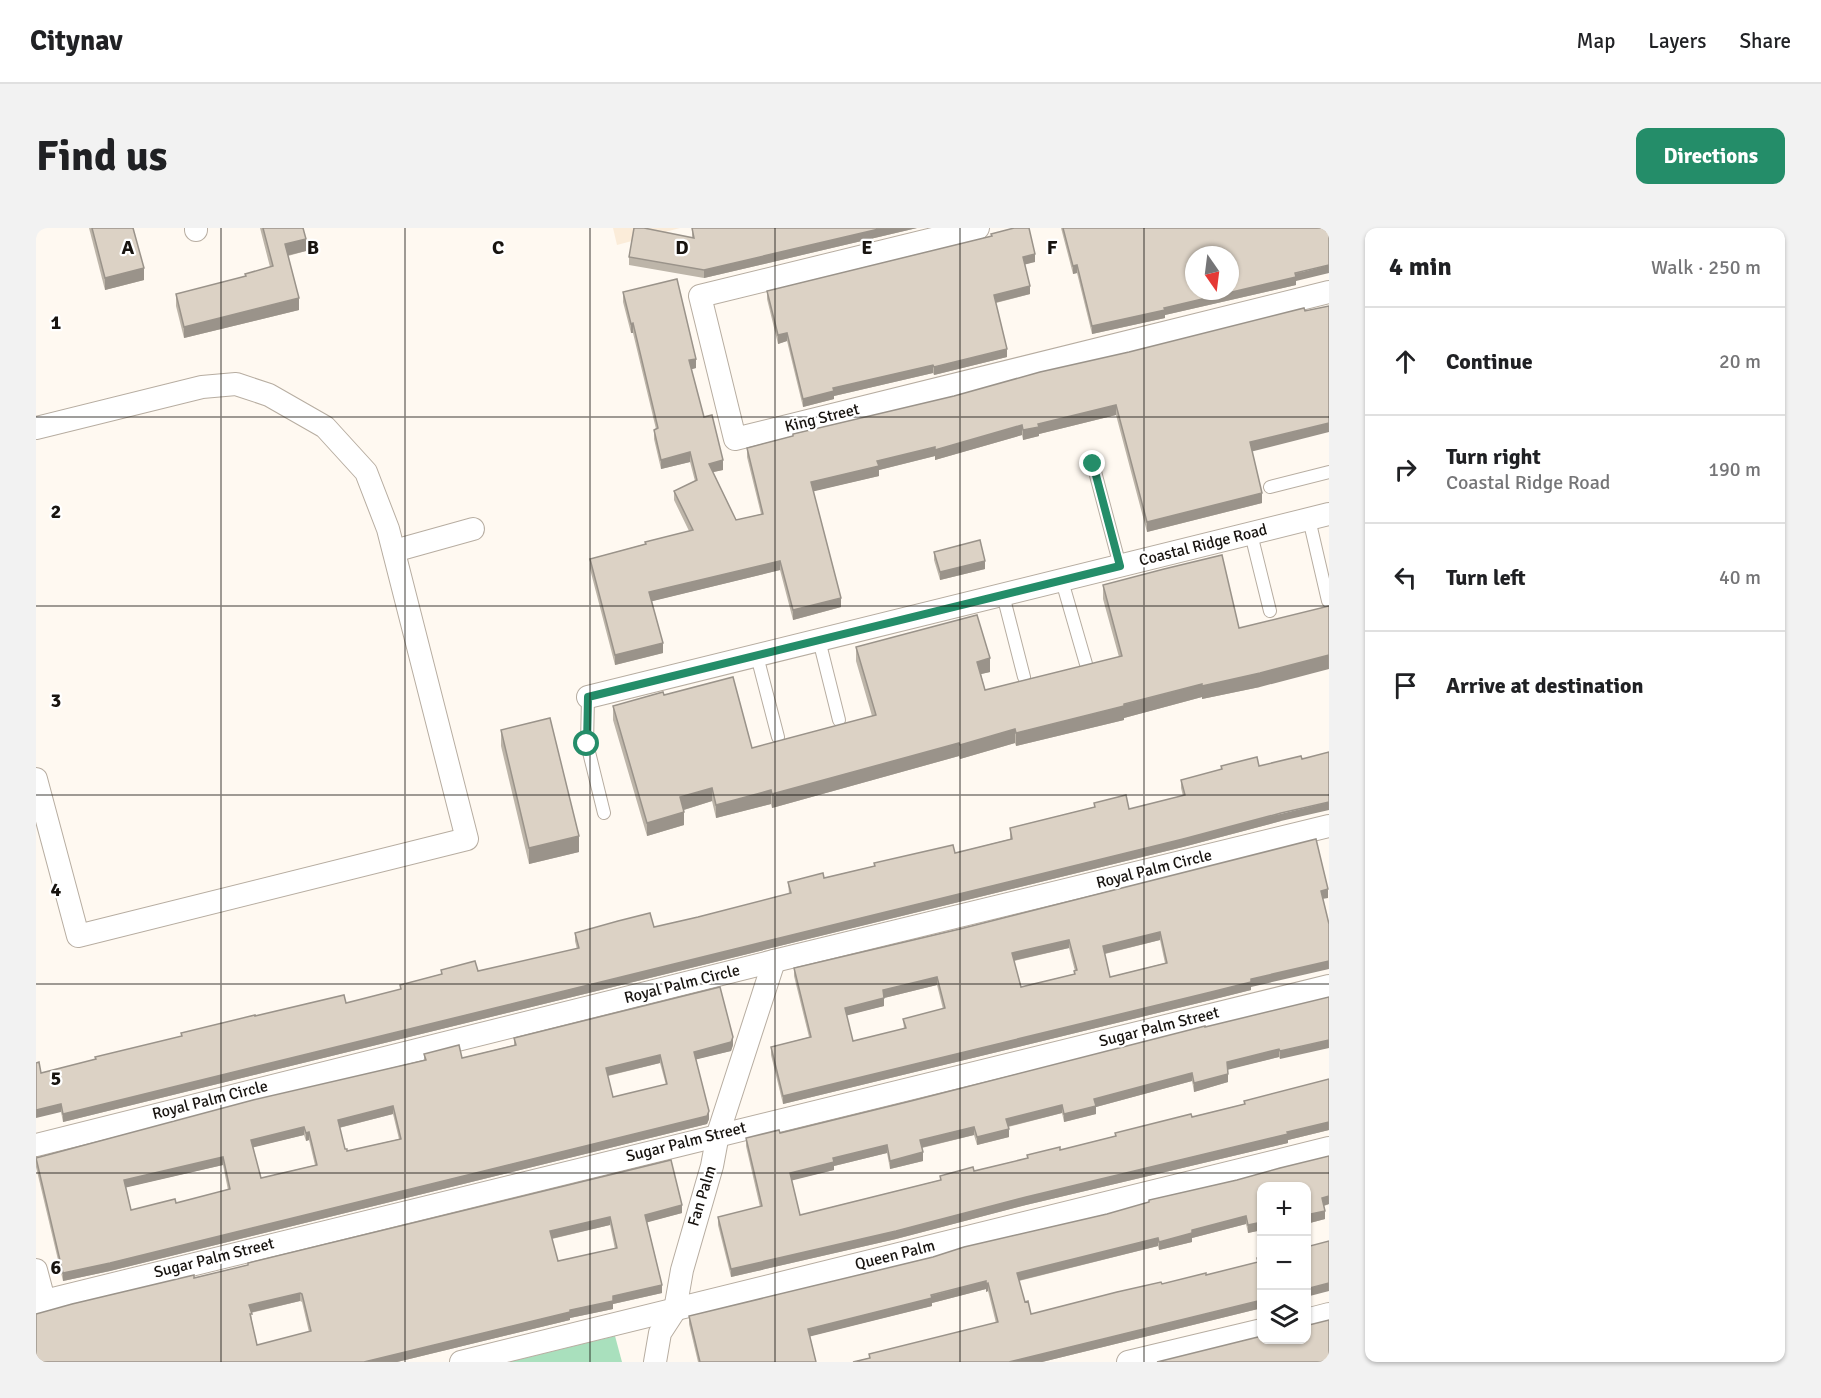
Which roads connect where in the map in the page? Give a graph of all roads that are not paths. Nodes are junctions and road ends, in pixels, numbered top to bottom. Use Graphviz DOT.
graph roads {
  1 [pos="978,228"];
  2 [pos="1329,292"];
  3 [pos="36,428"];
  4 [pos="1093,464"];
  5 [pos="1329,472"];
  6 [pos="1270,487"];
  7 [pos="1319,517"];
  8 [pos="473,529"];
  9 [pos="1251,534"];
  10 [pos="394,551"];
  11 [pos="1120,566"];
  12 [pos="1062,580"];
  13 [pos="1003,595"];
  14 [pos="1328,601"];
  15 [pos="1270,610"];
  16 [pos="819,640"];
  17 [pos="757,656"];
  18 [pos="1086,664"];
  19 [pos="1024,677"];
  20 [pos="588,697"];
  21 [pos="839,720"];
  22 [pos="778,737"];
  23 [pos="36,779"];
  24 [pos="604,813"];
  25 [pos="1329,828"];
  26 [pos="774,961"];
  27 [pos="1329,986"];
  28 [pos="718,1134"];
  29 [pos="36,1145"];
  30 [pos="1329,1148"];
  31 [pos="36,1270"];
  32 [pos="40,1301"];
  33 [pos="675,1310"];
  34 [pos="1329,1314"];
  35 [pos="1311,1319"];
  36 [pos="1257,1331"];
  37 [pos="461,1362"];
  38 [pos="656,1362"];
  39 [pos="1128,1362"];
  1 -- 2 [label="street, King Street"];
  3 -- 10 [label="street"];
  4 -- 11 [label="lane"];
  5 -- 6 [label="lane"];
  7 -- 9 [label="street, Coastal Ridge Road"];
  7 -- 14 [label="lane"];
  8 -- 10 [label="street"];
  9 -- 11 [label="street, Coastal Ridge Road"];
  9 -- 15 [label="lane"];
  10 -- 23 [label="street"];
  11 -- 12 [label="street, Coastal Ridge Road"];
  12 -- 13 [label="street, Coastal Ridge Road"];
  12 -- 18 [label="lane"];
  13 -- 16 [label="street, Coastal Ridge Road"];
  13 -- 19 [label="lane"];
  16 -- 17 [label="street, Coastal Ridge Road"];
  16 -- 21 [label="lane"];
  17 -- 20 [label="street, Coastal Ridge Road"];
  17 -- 22 [label="lane"];
  20 -- 24 [label="lane"];
  25 -- 26 [label="street, Royal Palm Circle"];
  26 -- 28 [label="street, Fan Palm"];
  26 -- 29 [label="street, Royal Palm Circle"];
  27 -- 28 [label="street, Sugar Palm Street"];
  28 -- 32 [label="street, Sugar Palm Street"];
  28 -- 33 [label="street, Fan Palm"];
  30 -- 33 [label="street, Queen Palm"];
  31 -- 32 [label="street"];
  33 -- 37 [label="street, Queen Palm"];
  33 -- 38 [label="street, Fan Palm"];
  34 -- 35 [label="street"];
  36 -- 39 [label="street"];
}
